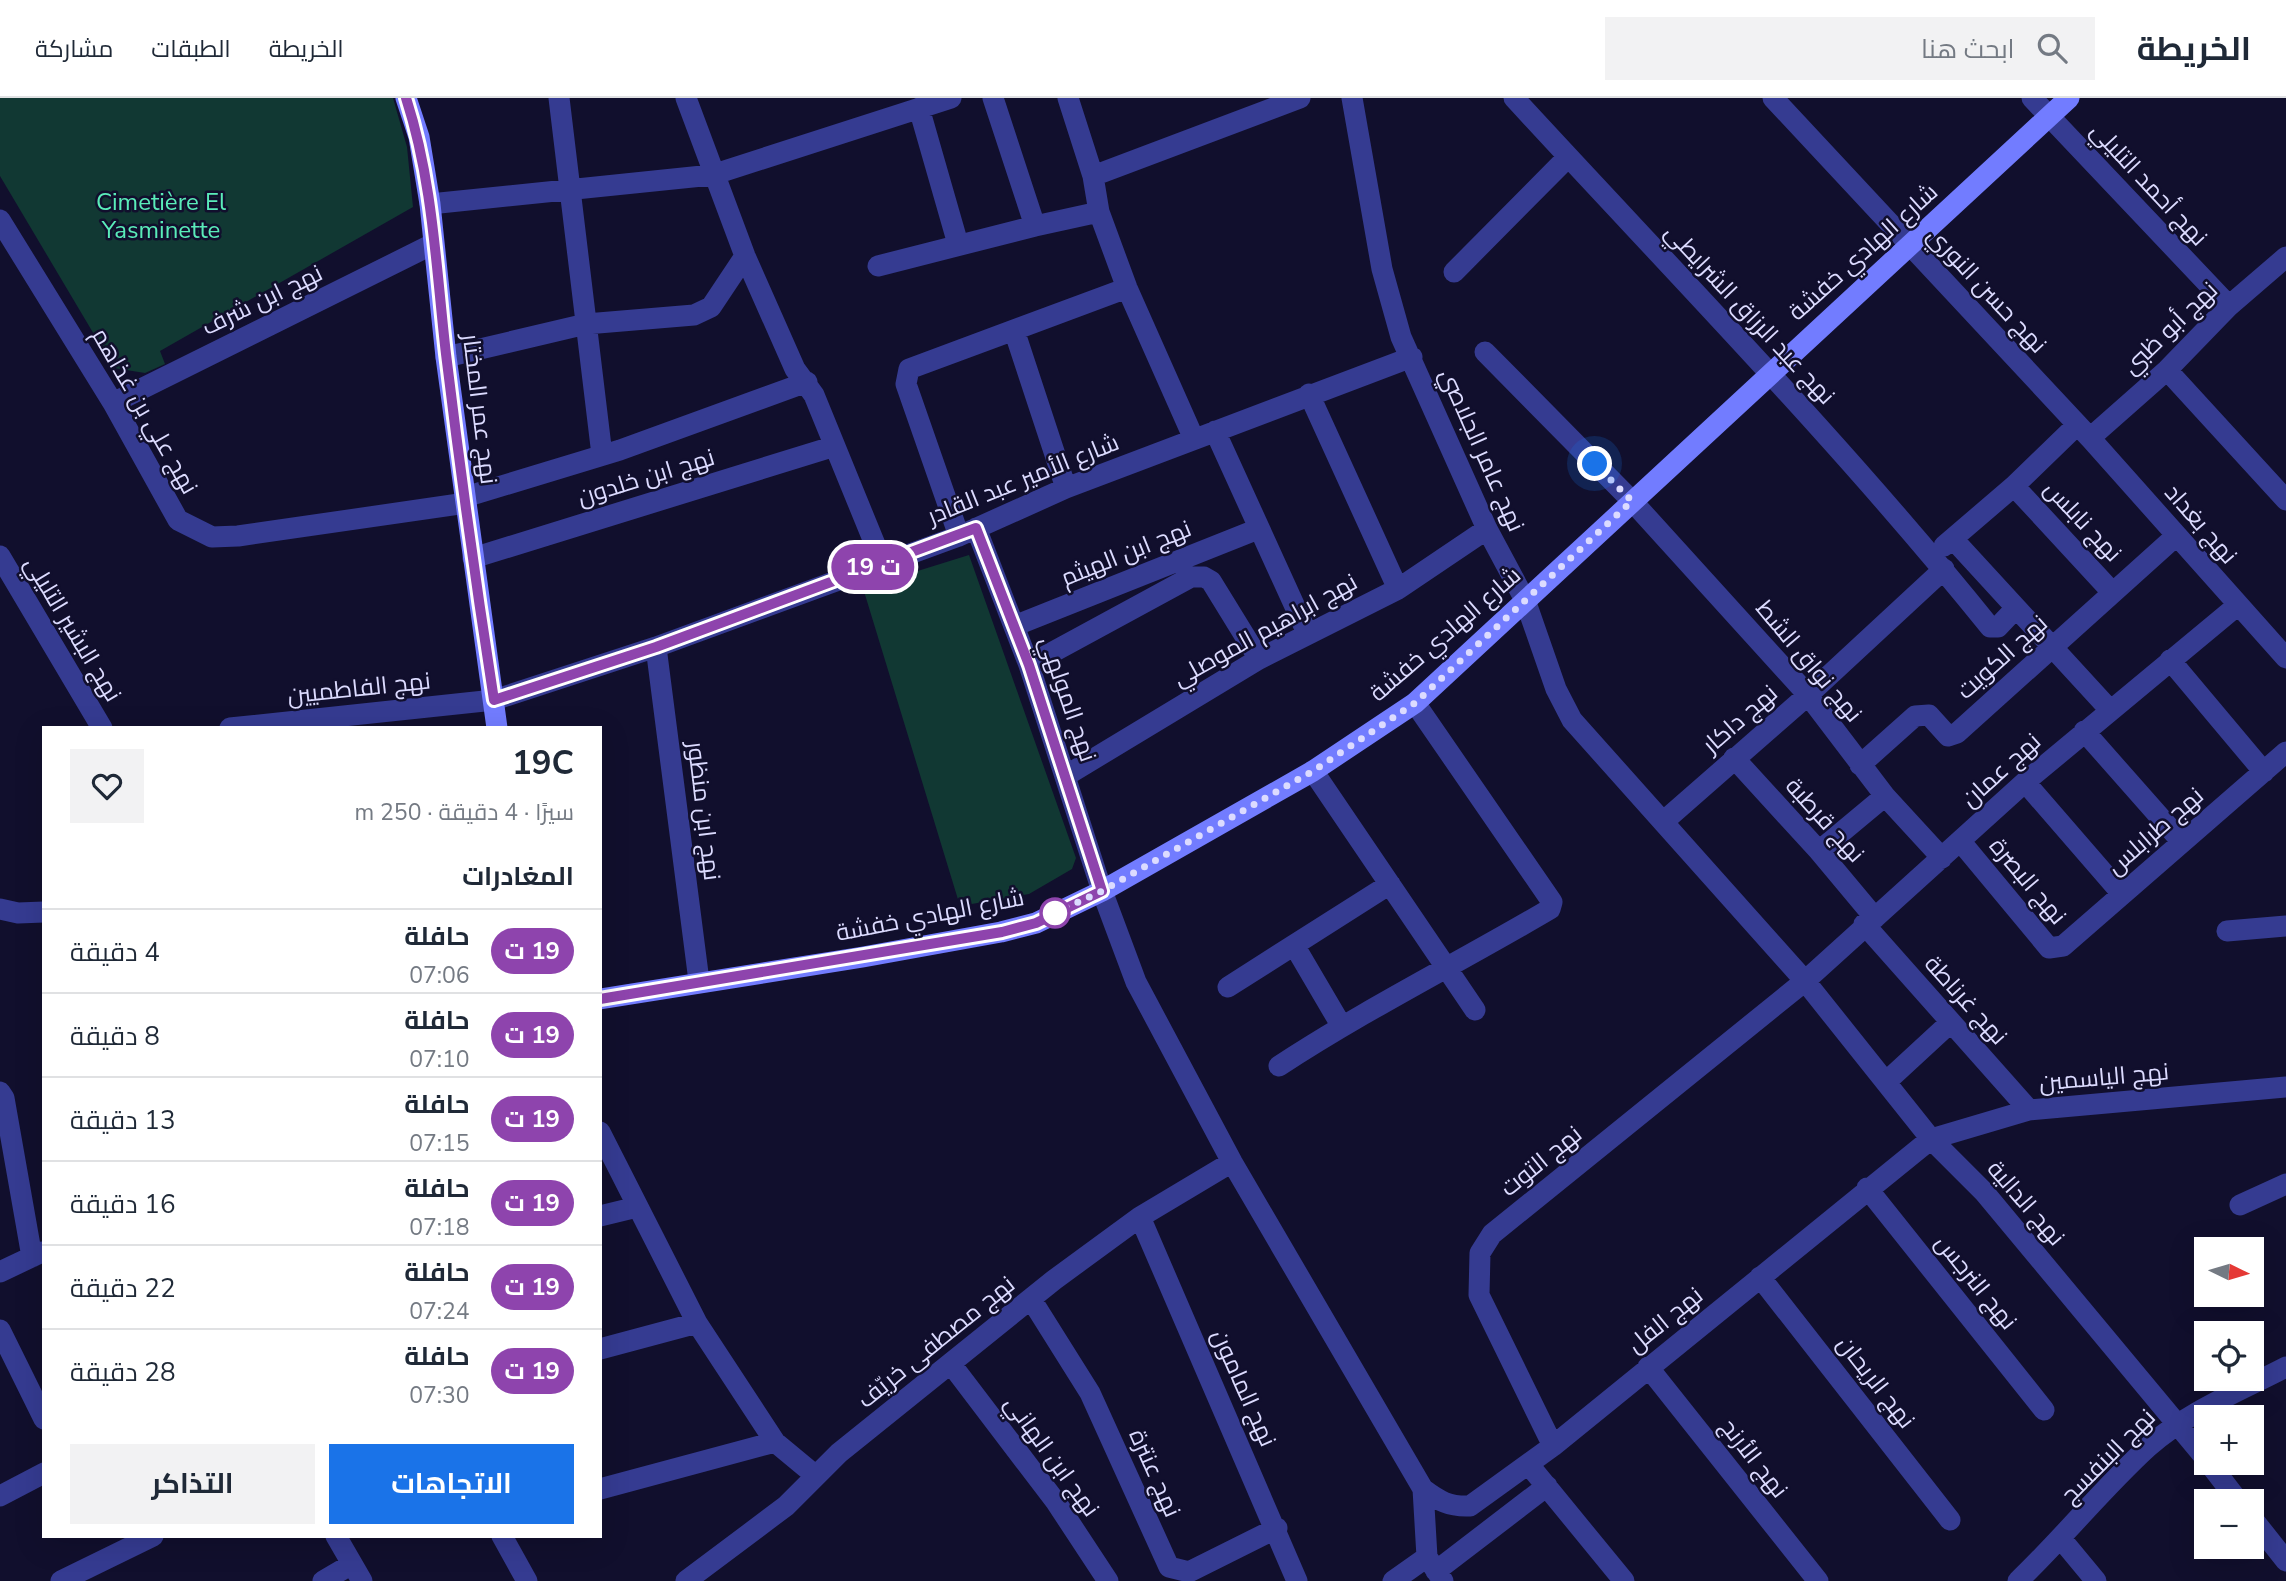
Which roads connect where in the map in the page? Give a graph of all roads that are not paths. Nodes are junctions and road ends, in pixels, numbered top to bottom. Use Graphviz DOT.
graph roads {
  1 [pos="406,98"];
  2 [pos="559,98"];
  3 [pos="686,98"];
  4 [pos="951,98"];
  5 [pos="993,98"];
  6 [pos="1068,98"];
  7 [pos="1300,98"];
  8 [pos="1352,98"];
  9 [pos="1514,98"];
  10 [pos="1773,98"];
  11 [pos="2032,98"];
  12 [pos="2069,98"];
  13 [pos="919,108"];
  14 [pos="2049,117"];
  15 [pos="1568,157"];
  16 [pos="712,175"];
  17 [pos="1093,176"];
  18 [pos="570,189"];
  19 [pos="430,204"];
  20 [pos="1099,212"];
  21 [pos="0,220"];
  22 [pos="1035,226"];
  23 [pos="433,244"];
  24 [pos="958,244"];
  25 [pos="1910,244"];
  26 [pos="745,256"];
  27 [pos="2283,265"];
  28 [pos="878,267"];
  29 [pos="1454,271"];
  30 [pos="1127,288"];
  31 [pos="2229,306"];
  32 [pos="586,324"];
  33 [pos="1014,330"];
  34 [pos="1485,352"];
  35 [pos="446,357"];
  36 [pos="1412,357"];
  37 [pos="2167,370"];
  38 [pos="1770,371"];
  39 [pos="807,382"];
  40 [pos="1309,394"];
  41 [pos="113,402"];
  42 [pos="1215,431"];
  43 [pos="2084,432"];
  44 [pos="1194,439"];
  45 [pos="835,446"];
  46 [pos="602,456"];
  47 [pos="2014,486"];
  48 [pos="1066,488"];
  49 [pos="465,500"];
  50 [pos="2286,500"];
  51 [pos="1632,501"];
  52 [pos="1258,529"];
  53 [pos="1487,529"];
  54 [pos="968,532"];
  55 [pos="2176,536"];
  56 [pos="1953,539"];
  57 [pos="0,556"];
  58 [pos="472,558"];
  59 [pos="1938,562"];
  60 [pos="883,564"];
  61 [pos="1398,589"];
  62 [pos="2112,592"];
  63 [pos="1525,600"];
  64 [pos="2238,606"];
  65 [pos="2015,609"];
  66 [pos="1014,626"];
  67 [pos="1307,633"];
  68 [pos="2052,646"];
  69 [pos="656,647"];
  70 [pos="1259,659"];
  71 [pos="2286,659"];
  72 [pos="2170,660"];
  73 [pos="1029,665"];
  74 [pos="1808,695"];
  75 [pos="494,700"];
  76 [pos="1415,703"];
  77 [pos="2110,710"];
  78 [pos="101,726"];
  79 [pos="249,726"];
  80 [pos="496,726"];
  81 [pos="2084,731"];
  82 [pos="2286,752"];
  83 [pos="1734,758"];
  84 [pos="1860,765"];
  85 [pos="1313,771"];
  86 [pos="2264,772"];
  87 [pos="1067,775"];
  88 [pos="2025,782"];
  89 [pos="1885,796"];
  90 [pos="1663,822"];
  91 [pos="1961,842"];
  92 [pos="2182,842"];
  93 [pos="1819,851"];
  94 [pos="1942,858"];
  95 [pos="1390,884"];
  96 [pos="1102,891"];
  97 [pos="2122,894"];
  98 [pos="0,909"];
  99 [pos="42,912"];
  100 [pos="1869,921"];
  101 [pos="2286,926"];
  102 [pos="2227,931"];
  103 [pos="1294,945"];
  104 [pos="2057,948"];
  105 [pos="1447,969"];
  106 [pos="699,981"];
  107 [pos="1805,981"];
  108 [pos="1228,987"];
  109 [pos="602,999"];
  110 [pos="1475,1010"];
  111 [pos="1951,1023"];
  112 [pos="1342,1025"];
  113 [pos="1279,1066"];
  114 [pos="1886,1082"];
  115 [pos="2286,1087"];
  116 [pos="0,1092"];
  117 [pos="2029,1110"];
  118 [pos="602,1136"];
  119 [pos="1931,1139"];
  120 [pos="1232,1162"];
  121 [pos="2286,1184"];
  122 [pos="1867,1188"];
  123 [pos="2240,1205"];
  124 [pos="637,1207"];
  125 [pos="602,1216"];
  126 [pos="1140,1217"];
  127 [pos="38,1254"];
  128 [pos="0,1272"];
  129 [pos="1760,1277"];
  130 [pos="1031,1299"];
  131 [pos="697,1323"];
  132 [pos="0,1330"];
  133 [pos="602,1348"];
  134 [pos="951,1364"];
  135 [pos="1648,1367"];
  136 [pos="2286,1367"];
  137 [pos="2044,1410"];
  138 [pos="42,1415"];
  139 [pos="2178,1424"];
  140 [pos="775,1442"];
  141 [pos="2194,1444"];
  142 [pos="1553,1446"];
  143 [pos="1529,1465"];
  144 [pos="42,1474"];
  145 [pos="2218,1475"];
  146 [pos="816,1476"];
  147 [pos="1547,1486"];
  148 [pos="602,1488"];
  149 [pos="1423,1489"];
  150 [pos="2229,1489"];
  151 [pos="0,1496"];
  152 [pos="1950,1520"];
  153 [pos="1277,1528"];
  154 [pos="2264,1533"];
  155 [pos="150,1538"];
  156 [pos="337,1538"];
  157 [pos="503,1538"];
  158 [pos="2062,1540"];
  159 [pos="2286,1560"];
  160 [pos="1435,1570"];
  161 [pos="99,1573"];
  162 [pos="357,1573"];
  163 [pos="61,1581"];
  164 [pos="324,1581"];
  165 [pos="527,1581"];
  166 [pos="686,1581"];
  167 [pos="1108,1581"];
  168 [pos="1297,1581"];
  169 [pos="1393,1581"];
  170 [pos="1624,1581"];
  171 [pos="1818,1581"];
  172 [pos="2018,1581"];
  173 [pos="2096,1581"];
  1 -- 19 [label="street, نهج عمر المختار"];
  2 -- 18 [label="street"];
  3 -- 16 [label="street"];
  4 -- 13 [label="street"];
  5 -- 22 [label="street"];
  6 -- 17 [label="street"];
  7 -- 17 [label="street"];
  8 -- 36 [label="street, نهج عامر الجلاصي"];
  9 -- 15 [label="street, نهج عبد الرزاق الشرايطي"];
  10 -- 25 [label="street, نهج حسن النوري"];
  11 -- 14 [label="street, نهج أحمد التليلي"];
  12 -- 14 [label="street, شارع الهادي خفشة"];
  13 -- 16 [label="street"];
  13 -- 24 [label="street"];
  14 -- 25 [label="street, شارع الهادي خفشة"];
  14 -- 31 [label="street, نهج أحمد التليلي"];
  15 -- 29 [label="street"];
  15 -- 38 [label="street, نهج عبد الرزاق الشرايطي"];
  16 -- 18 [label="street"];
  16 -- 26 [label="street"];
  17 -- 20 [label="street"];
  18 -- 19 [label="street"];
  18 -- 32 [label="street"];
  19 -- 23 [label="street, نهج عمر المختار"];
  20 -- 22 [label="street"];
  20 -- 30 [label="street"];
  21 -- 41 [label="street, نهج علي بن غذاهم"];
  22 -- 24 [label="street"];
  23 -- 35 [label="street, نهج عمر المختار"];
  23 -- 41 [label="street, نهج ابن شرف"];
  24 -- 28 [label="street"];
  25 -- 38 [label="street, شارع الهادي خفشة"];
  25 -- 43 [label="street, نهج حسن النوري"];
  26 -- 32 [label="street"];
  26 -- 39 [label="street"];
  27 -- 31 [label="street, نهج أبو ظبي"];
  30 -- 33 [label="street"];
  30 -- 44 [label="street"];
  31 -- 37 [label="street, نهج أبو ظبي"];
  32 -- 35 [label="street"];
  32 -- 46 [label="street"];
  33 -- 48 [label="street"];
  33 -- 54 [label="street, نهج المولهي"];
  34 -- 51 [label="street, نهج نواق الشط"];
  35 -- 49 [label="street, نهج عمر المختار"];
  36 -- 40 [label="street, شارع الأمير عبد القادر"];
  36 -- 53 [label="street, نهج عامر الجلاصي"];
  37 -- 43 [label="street, نهج أبو ظبي"];
  37 -- 50 [label="street"];
  38 -- 51 [label="street, شارع الهادي خفشة"];
  38 -- 59 [label="street, نهج عبد الرزاق الشرايطي"];
  39 -- 45 [label="street"];
  39 -- 46 [label="street, نهج علي بن غذاهم"];
  40 -- 42 [label="street, شارع الأمير عبد القادر"];
  40 -- 61 [label="street"];
  41 -- 49 [label="street, نهج علي بن غذاهم"];
  42 -- 44 [label="street, شارع الأمير عبد القادر"];
  42 -- 52 [label="street"];
  43 -- 47 [label="street, نهج أبو ظبي"];
  43 -- 55 [label="street, نهج بغداد"];
  44 -- 48 [label="street, شارع الأمير عبد القادر"];
  45 -- 58 [label="street, نهج ابن خلدون"];
  45 -- 60 [label="street"];
  46 -- 49 [label="street, نهج علي بن غذاهم"];
  47 -- 56 [label="street, نهج أبو ظبي"];
  47 -- 62 [label="street, نهج نابلس"];
  48 -- 54 [label="street, شارع الأمير عبد القادر"];
  49 -- 58 [label="street, نهج عمر المختار"];
  51 -- 63 [label="street, شارع الهادي خفشة"];
  51 -- 74 [label="street, نهج نواق الشط"];
  52 -- 66 [label="street, نهج ابن الهيثم"];
  52 -- 67 [label="street"];
  53 -- 61 [label="street, نهج ابراهيم الموصلي"];
  53 -- 63 [label="street, نهج عامر الجلاصي"];
  54 -- 60 [label="street, شارع الأمير عبد القادر"];
  54 -- 66 [label="street, نهج المولهي"];
  55 -- 62 [label="street, نهج الكويت"];
  55 -- 64 [label="street, نهج بغداد"];
  56 -- 59 [label="street, نهج أبو ظبي"];
  56 -- 65 [label="street"];
  57 -- 78 [label="street, نهج البشير التليلي"];
  58 -- 75 [label="street, نهج عمر المختار"];
  59 -- 65 [label="street, نهج عبد الرزاق الشرايطي"];
  59 -- 74 [label="street, نهج داكار"];
  60 -- 69 [label="street, شارع الأمير عبد القادر"];
  61 -- 67 [label="street, نهج ابراهيم الموصلي"];
  62 -- 68 [label="street, نهج الكويت"];
  63 -- 76 [label="street, شارع الهادي خفشة"];
  63 -- 90 [label="street, نهج عامر الجلاصي"];
  64 -- 71 [label="street, نهج بغداد"];
  64 -- 72 [label="street, نهج عمان"];
  65 -- 68 [label="street"];
  66 -- 73 [label="street, نهج المولهي"];
  67 -- 70 [label="street, نهج ابراهيم الموصلي"];
  68 -- 77 [label="street"];
  68 -- 84 [label="street, نهج الكويت"];
  69 -- 75 [label="street, شارع الأمير عبد القادر"];
  69 -- 106 [label="street, نهج ابن منظور"];
  70 -- 73 [label="street"];
  70 -- 87 [label="street, نهج ابراهيم الموصلي"];
  72 -- 77 [label="street, نهج عمان"];
  72 -- 86 [label="street"];
  73 -- 87 [label="street, نهج المولهي"];
  74 -- 83 [label="street, نهج داكار"];
  74 -- 84 [label="street, نهج نواق الشط"];
  75 -- 79 [label="street, نهج الفاطميين"];
  75 -- 80 [label="street, نهج عمر المختار"];
  76 -- 85 [label="street, شارع الهادي خفشة"];
  76 -- 105 [label="street"];
  77 -- 81 [label="street, نهج عمان"];
  81 -- 88 [label="street, نهج عمان"];
  81 -- 92 [label="street"];
  82 -- 86 [label="street, نهج طرابلس"];
  83 -- 90 [label="street, نهج داكار"];
  83 -- 93 [label="street, نهج قرطبة"];
  84 -- 89 [label="street, نهج نواق الشط"];
  85 -- 95 [label="street"];
  85 -- 96 [label="street, شارع الهادي خفشة"];
  86 -- 92 [label="street, نهج طرابلس"];
  87 -- 96 [label="street, نهج المولهي"];
  88 -- 91 [label="street, نهج عمان"];
  88 -- 97 [label="street"];
  89 -- 93 [label="street"];
  89 -- 94 [label="street, نهج نواق الشط"];
  90 -- 107 [label="street, نهج عامر الجلاصي"];
  91 -- 94 [label="street, نهج عمان"];
  91 -- 104 [label="street, نهج البصرة"];
  92 -- 97 [label="street, نهج طرابلس"];
  93 -- 100 [label="street, نهج قرطبة"];
  94 -- 100 [label="street, نهج عمان"];
  95 -- 103 [label="street"];
  95 -- 105 [label="street"];
  96 -- 106 [label="street, شارع الهادي خفشة"];
  96 -- 120 [label="street, نهج المولهي"];
  97 -- 104 [label="street, نهج طرابلس"];
  98 -- 99 [label="street"];
  100 -- 107 [label="street, نهج عمان"];
  100 -- 111 [label="street, نهج غرناطة"];
  101 -- 102 [label="street"];
  103 -- 108 [label="street"];
  103 -- 112 [label="street"];
  105 -- 110 [label="street"];
  105 -- 112 [label="street"];
  106 -- 109 [label="street, شارع الهادي خفشة"];
  107 -- 114 [label="street, نهج الدالية"];
  107 -- 142 [label="street, نهج التوت"];
  111 -- 114 [label="street"];
  111 -- 117 [label="street, نهج غرناطة"];
  112 -- 113 [label="street"];
  114 -- 119 [label="street, نهج الدالية"];
  115 -- 117 [label="street, نهج الياسمين"];
  116 -- 127 [label="street"];
  117 -- 119 [label="street, نهج الياسمين"];
  118 -- 124 [label="street"];
  119 -- 122 [label="street, نهج الفل"];
  119 -- 139 [label="street, نهج الدالية"];
  120 -- 126 [label="street, نهج مصطفى خريّف"];
  120 -- 149 [label="street, نهج المولهي"];
  121 -- 123 [label="street"];
  122 -- 129 [label="street, نهج الفل"];
  122 -- 137 [label="street, نهج النرجس"];
  124 -- 125 [label="street"];
  124 -- 131 [label="street"];
  126 -- 130 [label="street, نهج مصطفى خريّف"];
  126 -- 153 [label="street, نهج المامون"];
  127 -- 128 [label="street"];
  129 -- 135 [label="street, نهج الفل"];
  129 -- 152 [label="street, نهج الريحان"];
  130 -- 134 [label="street, نهج مصطفى خريّف"];
  130 -- 153 [label="street, نهج عنترة"];
  131 -- 133 [label="street"];
  131 -- 140 [label="street"];
  132 -- 138 [label="street"];
  134 -- 146 [label="street, نهج مصطفى خريّف"];
  134 -- 167 [label="street, نهج ابن الهاني"];
  135 -- 142 [label="street, نهج الفل"];
  135 -- 171 [label="street, نهج الأرنج"];
  136 -- 139 [label="street, نهج البنفسج"];
  139 -- 141 [label="street, نهج الدالية"];
  139 -- 158 [label="street, نهج البنفسج"];
  140 -- 146 [label="street"];
  140 -- 148 [label="street"];
  142 -- 143 [label="street, نهج الفل"];
  143 -- 147 [label="street"];
  143 -- 149 [label="street, نهج الفل"];
  144 -- 151 [label="street"];
  145 -- 150 [label="street, نهج الدالية"];
  146 -- 166 [label="street, نهج مصطفى خريّف"];
  147 -- 160 [label="street"];
  147 -- 170 [label="street"];
  149 -- 160 [label="street"];
  153 -- 168 [label="street, نهج المامون"];
  154 -- 159 [label="street"];
  155 -- 161 [label="street"];
  156 -- 162 [label="street"];
  157 -- 165 [label="street"];
  158 -- 172 [label="street, نهج البنفسج"];
  158 -- 173 [label="street"];
  160 -- 169 [label="street"];
  161 -- 163 [label="street"];
  162 -- 164 [label="street"];
}
